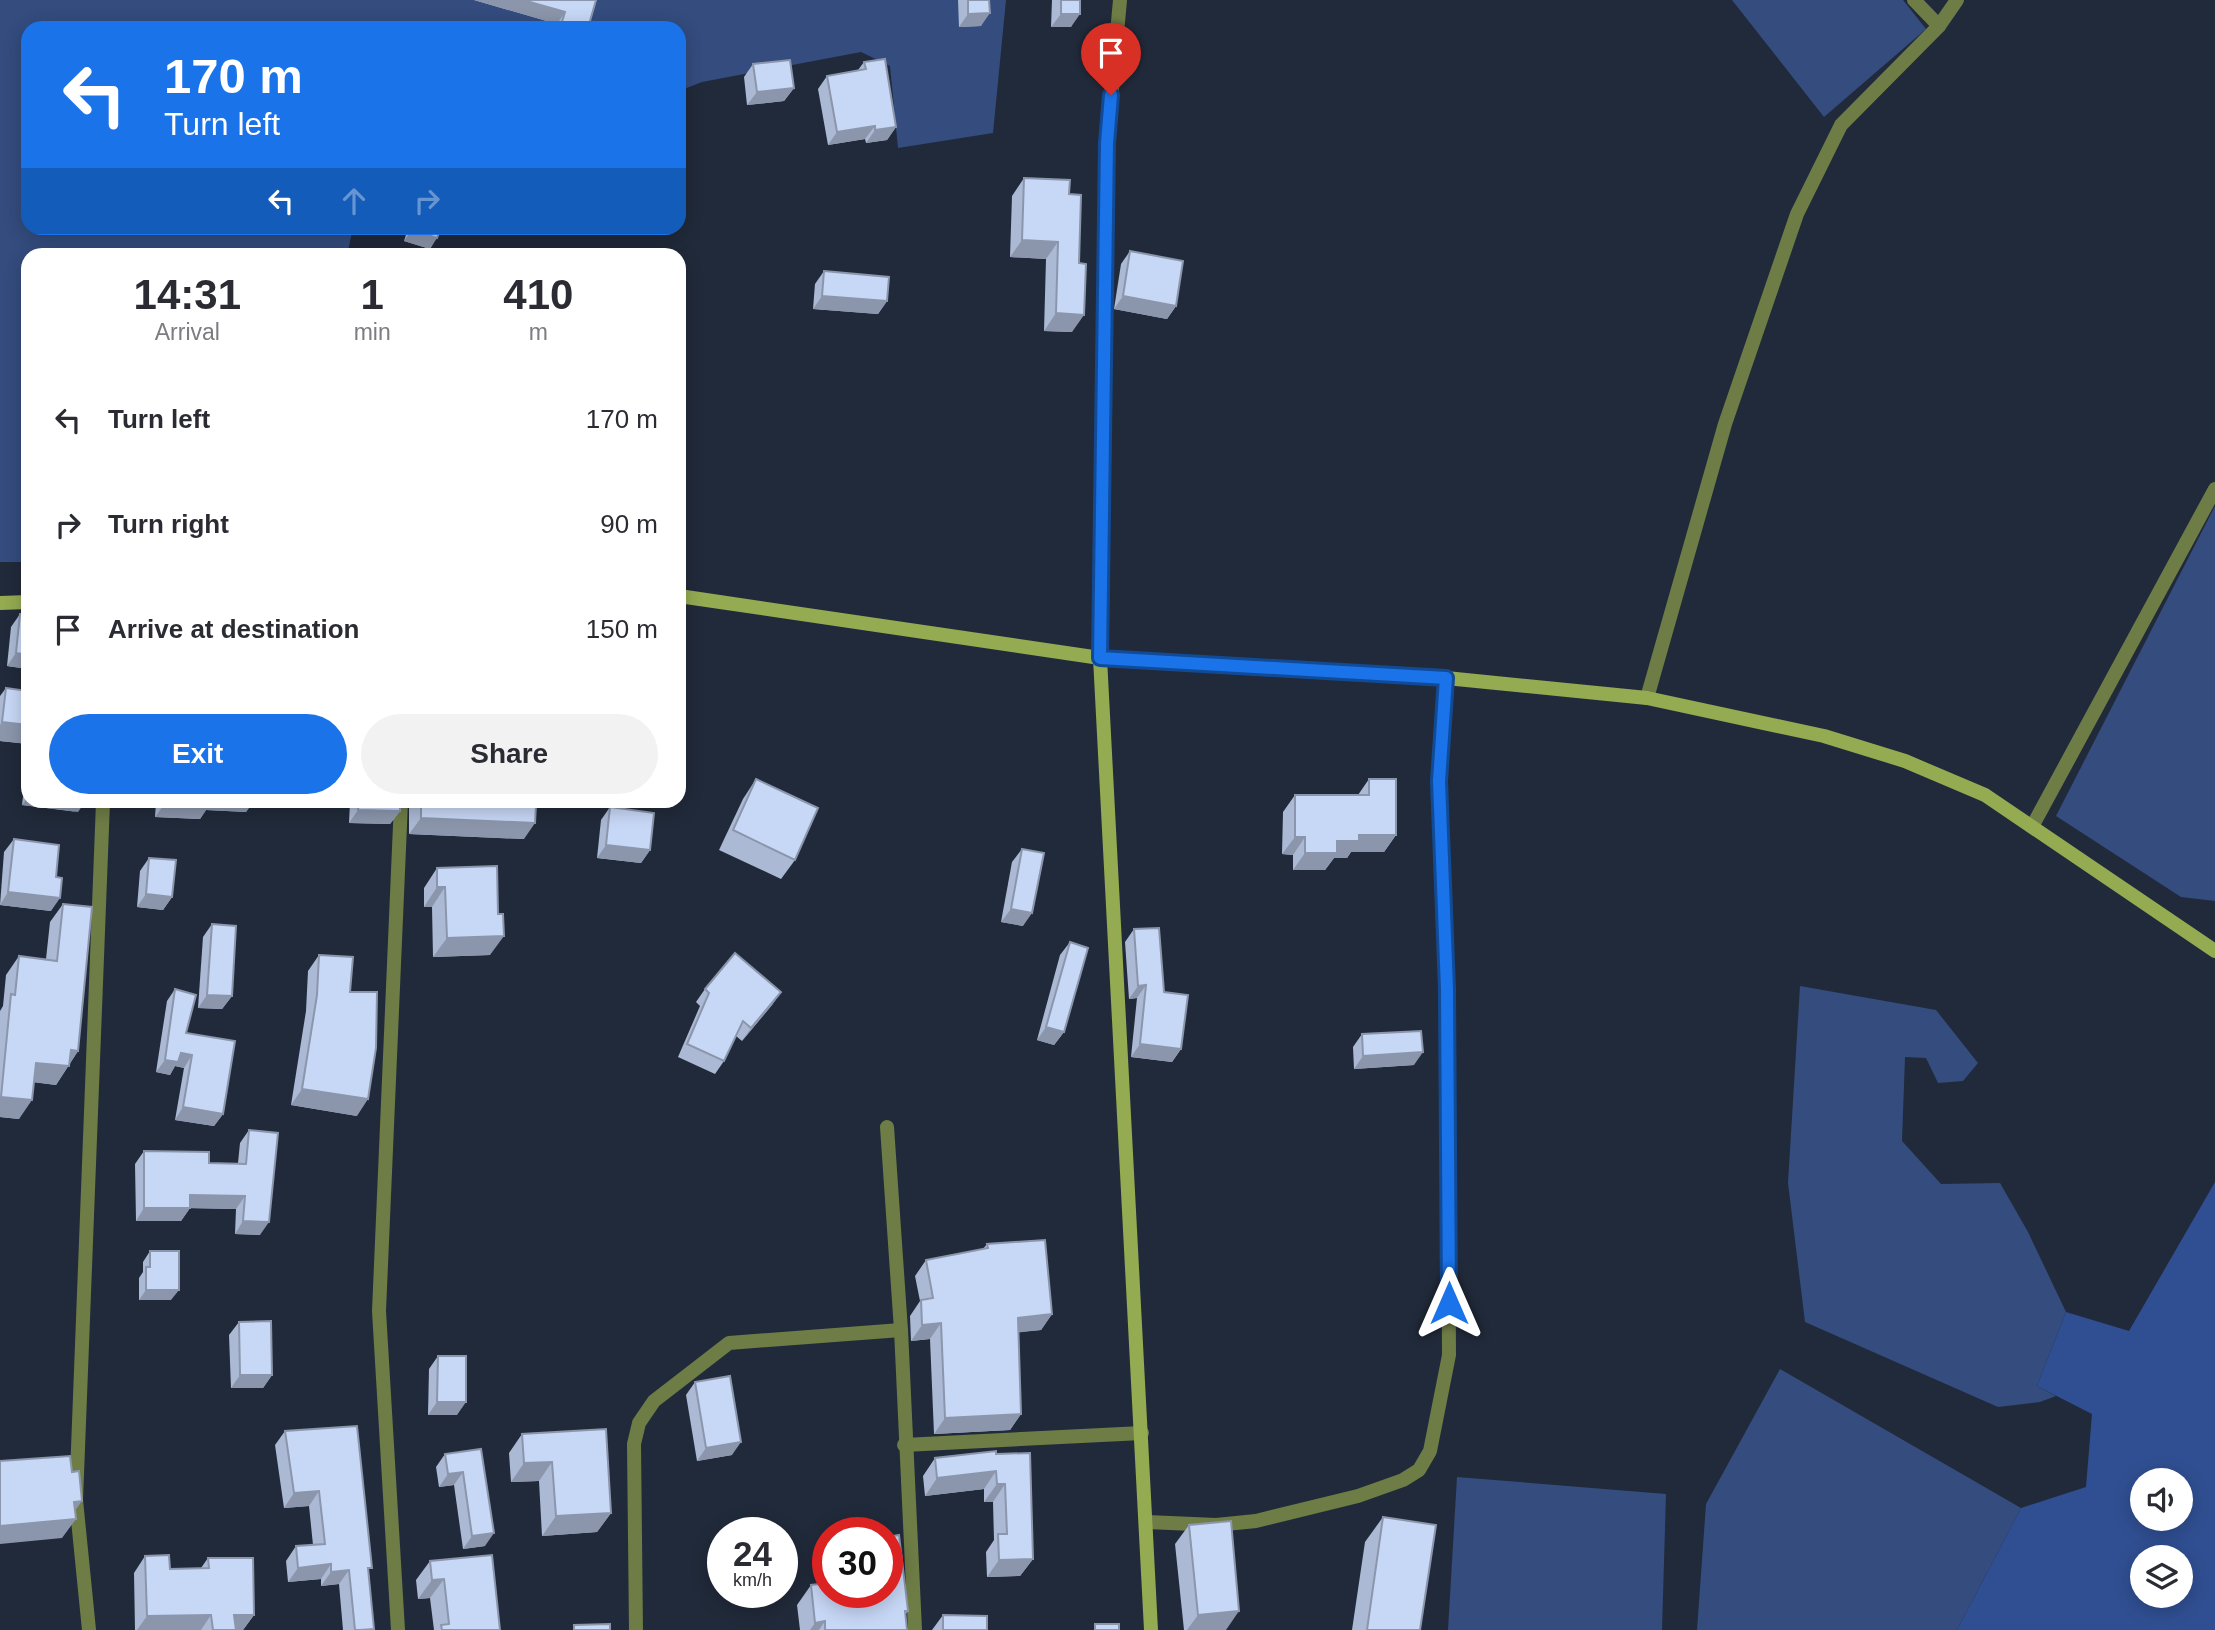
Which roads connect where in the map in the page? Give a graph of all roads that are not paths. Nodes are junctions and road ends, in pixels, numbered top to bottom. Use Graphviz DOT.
graph roads {
  1 [pos="1120,0"];
  2 [pos="1914,0"];
  3 [pos="1957,0"];
  4 [pos="1939,26"];
  5 [pos="2215,489"];
  6 [pos="686,597"];
  7 [pos="21,602"];
  8 [pos="0,603"];
  9 [pos="1100,658"];
  10 [pos="1446,678"];
  11 [pos="1647,698"];
  12 [pos="103,808"];
  13 [pos="401,808"];
  14 [pos="2033,825"];
  15 [pos="2215,951"];
  16 [pos="887,1127"];
  17 [pos="901,1330"];
  18 [pos="1142,1433"];
  19 [pos="904,1445"];
  20 [pos="1147,1522"];
  21 [pos="89,1630"];
  22 [pos="398,1630"];
  23 [pos="636,1630"];
  24 [pos="915,1630"];
  25 [pos="1151,1630"];
  1 -- 9 [label="street"];
  2 -- 4 [label="street"];
  3 -- 4 [label="street"];
  4 -- 11 [label="street"];
  5 -- 14 [label="street"];
  6 -- 9 [label="street"];
  7 -- 8 [label="street"];
  9 -- 10 [label="street"];
  9 -- 18 [label="street"];
  10 -- 11 [label="street"];
  10 -- 20 [label="street"];
  11 -- 14 [label="street"];
  12 -- 21 [label="street"];
  13 -- 22 [label="street"];
  14 -- 15 [label="street"];
  16 -- 17 [label="street"];
  17 -- 19 [label="street"];
  17 -- 23 [label="street"];
  18 -- 19 [label="street"];
  18 -- 20 [label="street"];
  19 -- 24 [label="street"];
  20 -- 25 [label="street"];
}
